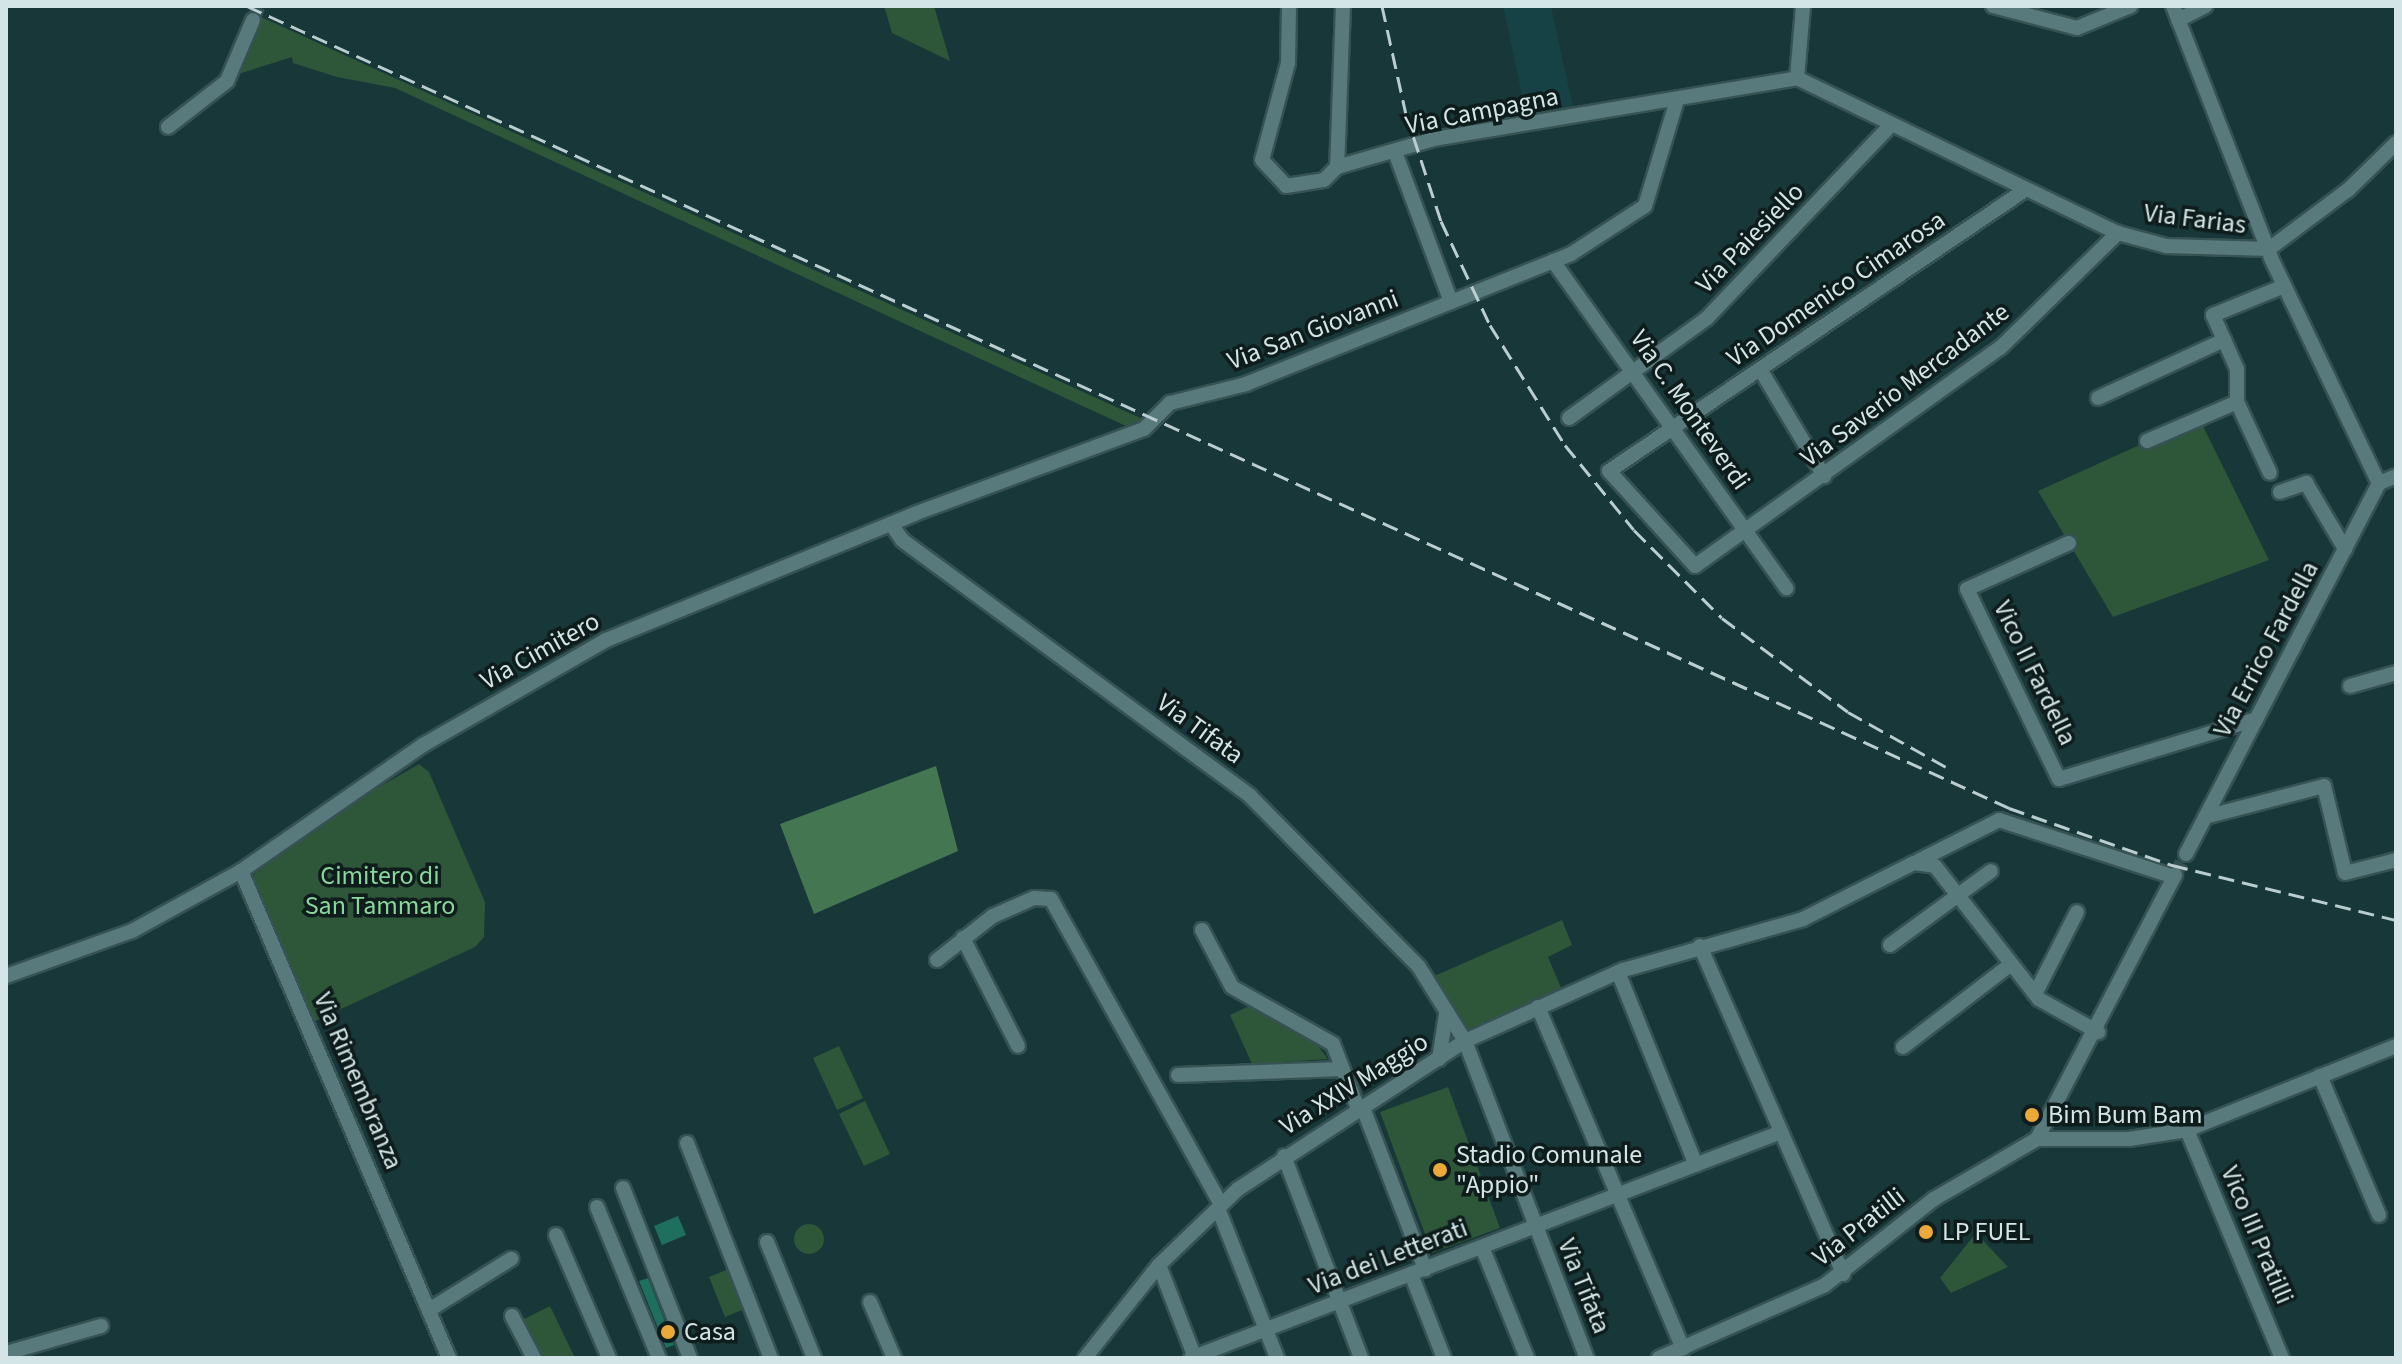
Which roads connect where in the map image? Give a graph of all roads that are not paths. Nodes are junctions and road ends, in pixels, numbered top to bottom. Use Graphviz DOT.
graph roads {
  1 [pos="1289,6"];
  2 [pos="1343,6"];
  3 [pos="1803,6"];
  4 [pos="1993,6"];
  5 [pos="2131,6"];
  6 [pos="2206,6"];
  7 [pos="2176,13"];
  8 [pos="253,20"];
  9 [pos="1797,78"];
  10 [pos="1677,100"];
  11 [pos="1891,125"];
  12 [pos="168,127"];
  13 [pos="2396,143"];
  14 [pos="1395,152"];
  15 [pos="1337,167"];
  16 [pos="2025,190"];
  17 [pos="2118,233"];
  18 [pos="2269,249"];
  19 [pos="1553,261"];
  20 [pos="2284,286"];
  21 [pos="1451,302"];
  22 [pos="2224,340"];
  23 [pos="1760,369"];
  24 [pos="1632,370"];
  25 [pos="2098,398"];
  26 [pos="2237,402"];
  27 [pos="1569,418"];
  28 [pos="1675,428"];
  29 [pos="2147,441"];
  30 [pos="2270,473"];
  31 [pos="1824,476"];
  32 [pos="2396,476"];
  33 [pos="2379,483"];
  34 [pos="2280,492"];
  35 [pos="891,524"];
  36 [pos="1747,532"];
  37 [pos="2069,543"];
  38 [pos="2345,549"];
  39 [pos="1786,588"];
  40 [pos="2396,673"];
  41 [pos="2350,686"];
  42 [pos="2256,719"];
  43 [pos="2205,817"];
  44 [pos="2186,854"];
  45 [pos="2396,860"];
  46 [pos="1914,863"];
  47 [pos="241,871"];
  48 [pos="1991,871"];
  49 [pos="1959,894"];
  50 [pos="2077,912"];
  51 [pos="1202,930"];
  52 [pos="963,938"];
  53 [pos="1706,945"];
  54 [pos="1890,945"];
  55 [pos="937,960"];
  56 [pos="2015,968"];
  57 [pos="2047,970"];
  58 [pos="1618,972"];
  59 [pos="6,976"];
  60 [pos="2035,994"];
  61 [pos="1538,1007"];
  62 [pos="1446,1010"];
  63 [pos="2098,1032"];
  64 [pos="1465,1041"];
  65 [pos="1018,1046"];
  66 [pos="2396,1046"];
  67 [pos="1903,1047"];
  68 [pos="1439,1059"];
  69 [pos="1342,1069"];
  70 [pos="1178,1075"];
  71 [pos="2320,1076"];
  72 [pos="1361,1110"];
  73 [pos="2187,1130"];
  74 [pos="1781,1132"];
  75 [pos="2037,1139"];
  76 [pos="687,1143"];
  77 [pos="1284,1156"];
  78 [pos="1696,1165"];
  79 [pos="623,1188"];
  80 [pos="1618,1195"];
  81 [pos="1219,1206"];
  82 [pos="597,1207"];
  83 [pos="2379,1215"];
  84 [pos="1534,1227"];
  85 [pos="556,1235"];
  86 [pos="767,1242"];
  87 [pos="1482,1247"];
  88 [pos="511,1259"];
  89 [pos="1159,1265"];
  90 [pos="1418,1272"];
  91 [pos="1843,1274"];
  92 [pos="1340,1301"];
  93 [pos="870,1302"];
  94 [pos="429,1310"];
  95 [pos="512,1316"];
  96 [pos="101,1326"];
  97 [pos="1266,1330"];
  98 [pos="1683,1348"];
  99 [pos="42,1351"];
  100 [pos="6,1353"];
  101 [pos="449,1358"];
  102 [pos="534,1358"];
  103 [pos="609,1358"];
  104 [pos="659,1358"];
  105 [pos="690,1358"];
  106 [pos="771,1358"];
  107 [pos="814,1358"];
  108 [pos="894,1358"];
  109 [pos="1085,1358"];
  110 [pos="1193,1358"];
  111 [pos="1277,1358"];
  112 [pos="1361,1358"];
  113 [pos="1444,1358"];
  114 [pos="1527,1358"];
  115 [pos="1587,1358"];
  116 [pos="1659,1358"];
  117 [pos="2282,1358"];
  1 -- 15 [label="street, Via Campagna"];
  2 -- 15 [label="street"];
  3 -- 9 [label="street"];
  4 -- 5 [label="street"];
  6 -- 7 [label="street"];
  7 -- 18 [label="street"];
  8 -- 12 [label="street"];
  9 -- 10 [label="street, Via Campagna"];
  9 -- 11 [label="street, Via Farias"];
  10 -- 14 [label="street, Via Campagna"];
  10 -- 19 [label="street, Via San Giovanni"];
  11 -- 16 [label="street, Via Farias"];
  11 -- 24 [label="street, Via Paiesiello"];
  13 -- 18 [label="street"];
  14 -- 15 [label="street, Via Campagna"];
  14 -- 21 [label="street"];
  16 -- 17 [label="street, Via Farias"];
  16 -- 23 [label="street, Via Domenico Cimarosa"];
  17 -- 18 [label="street, Via Farias"];
  17 -- 31 [label="street, Via Saverio Mercadante"];
  18 -- 20 [label="street, Via Farias"];
  19 -- 21 [label="street, Via San Giovanni"];
  19 -- 24 [label="street, Via C. Monteverdi"];
  20 -- 22 [label="street"];
  20 -- 33 [label="street, Via Farias"];
  21 -- 35 [label="street, Via San Giovanni"];
  22 -- 25 [label="street"];
  22 -- 26 [label="street"];
  23 -- 28 [label="street, Via Domenico Cimarosa"];
  23 -- 31 [label="street"];
  24 -- 27 [label="street, Via Paiesiello"];
  24 -- 28 [label="street, Via C. Monteverdi"];
  26 -- 29 [label="street"];
  26 -- 30 [label="street"];
  28 -- 36 [label="street, Via C. Monteverdi"];
  28 -- 36 [label="street, Via Domenico Cimarosa"];
  31 -- 36 [label="street, Via Saverio Mercadante"];
  32 -- 33 [label="street"];
  33 -- 38 [label="street, Via Errico Fardella"];
  34 -- 38 [label="street"];
  35 -- 47 [label="street, Via Cimitero"];
  35 -- 62 [label="street, Via Tifata"];
  36 -- 39 [label="street, Via C. Monteverdi"];
  37 -- 42 [label="street, Vico II Fardella"];
  38 -- 42 [label="street, Via Errico Fardella"];
  40 -- 41 [label="street"];
  42 -- 43 [label="street, Via Errico Fardella"];
  43 -- 44 [label="street, Via Errico Fardella"];
  43 -- 45 [label="street"];
  46 -- 49 [label="street"];
  46 -- 53 [label="street, Via XXIV Maggio"];
  46 -- 63 [label="street"];
  47 -- 59 [label="street, Via Cimitero"];
  47 -- 94 [label="street, Via Rimembranza"];
  48 -- 49 [label="street"];
  49 -- 54 [label="street"];
  49 -- 56 [label="street"];
  50 -- 57 [label="street"];
  51 -- 69 [label="street"];
  52 -- 55 [label="street"];
  52 -- 65 [label="street"];
  52 -- 81 [label="street"];
  53 -- 58 [label="street, Via XXIV Maggio"];
  53 -- 74 [label="street"];
  56 -- 57 [label="street"];
  56 -- 60 [label="street"];
  56 -- 67 [label="street"];
  57 -- 60 [label="street"];
  58 -- 61 [label="street, Via XXIV Maggio"];
  58 -- 78 [label="street"];
  60 -- 63 [label="street"];
  61 -- 64 [label="street, Via XXIV Maggio"];
  61 -- 80 [label="street"];
  62 -- 64 [label="street, Via Tifata"];
  62 -- 68 [label="street"];
  63 -- 75 [label="street"];
  64 -- 68 [label="street, Via XXIV Maggio"];
  64 -- 84 [label="street, Via Tifata"];
  66 -- 71 [label="street"];
  68 -- 72 [label="street, Via XXIV Maggio"];
  69 -- 70 [label="street"];
  69 -- 72 [label="street"];
  71 -- 73 [label="street"];
  71 -- 83 [label="street"];
  72 -- 77 [label="street, Via XXIV Maggio"];
  72 -- 90 [label="street"];
  73 -- 75 [label="street"];
  73 -- 117 [label="street, Vico III Pratilli"];
  74 -- 78 [label="street, Via dei Letterati"];
  74 -- 91 [label="street"];
  75 -- 91 [label="street, Via Pratilli"];
  76 -- 106 [label="street"];
  77 -- 81 [label="street, Via XXIV Maggio"];
  77 -- 92 [label="street"];
  78 -- 80 [label="street, Via dei Letterati"];
  79 -- 105 [label="street"];
  80 -- 84 [label="street, Via dei Letterati"];
  80 -- 98 [label="street"];
  81 -- 89 [label="street, Via XXIV Maggio"];
  81 -- 97 [label="street"];
  82 -- 104 [label="street"];
  84 -- 87 [label="street, Via dei Letterati"];
  84 -- 115 [label="street, Via Tifata"];
  85 -- 103 [label="street"];
  86 -- 107 [label="street"];
  87 -- 90 [label="street, Via dei Letterati"];
  87 -- 114 [label="street"];
  88 -- 94 [label="street"];
  89 -- 109 [label="street, Via XXIV Maggio"];
  89 -- 110 [label="street"];
  90 -- 92 [label="street, Via dei Letterati"];
  90 -- 113 [label="street"];
  91 -- 98 [label="street, Via Pratilli"];
  92 -- 97 [label="street, Via dei Letterati"];
  92 -- 112 [label="street"];
  93 -- 108 [label="street"];
  94 -- 101 [label="street, Via Rimembranza"];
  95 -- 102 [label="street"];
  96 -- 99 [label="street"];
  97 -- 110 [label="street, Via dei Letterati"];
  97 -- 111 [label="street"];
  98 -- 116 [label="street, Via Pratilli"];
  99 -- 100 [label="street"];
}
